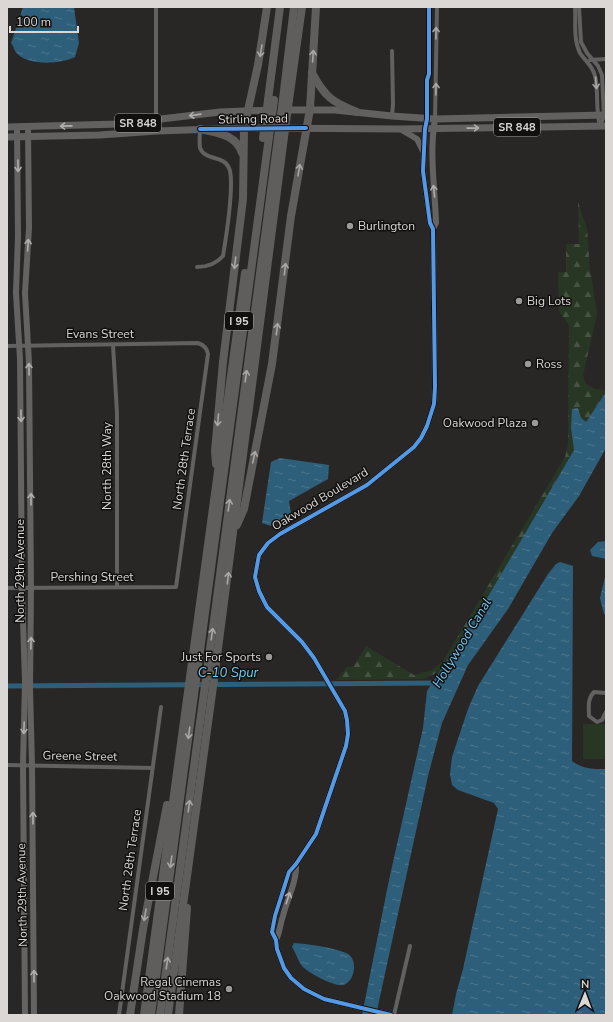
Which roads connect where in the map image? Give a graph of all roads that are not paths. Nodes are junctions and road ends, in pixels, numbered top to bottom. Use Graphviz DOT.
graph roads {
  1 [pos="156,7"];
  2 [pos="267,7"];
  3 [pos="280,7"];
  4 [pos="285,7"];
  5 [pos="294,7"];
  6 [pos="302,7"];
  7 [pos="316,7"];
  8 [pos="429,7"];
  9 [pos="437,7"];
  10 [pos="576,7"];
  11 [pos="579,7"];
  12 [pos="392,51"];
  13 [pos="606,59"];
  14 [pos="586,60"];
  15 [pos="592,60"];
  16 [pos="312,73"];
  17 [pos="271,100"];
  18 [pos="286,100"];
  19 [pos="310,109"];
  20 [pos="248,110"];
  21 [pos="357,112"];
  22 [pos="392,116"];
  23 [pos="602,116"];
  24 [pos="427,118"];
  25 [pos="435,119"];
  26 [pos="156,120"];
  27 [pos="603,126"];
  28 [pos="7,127"];
  29 [pos="17,127"];
  30 [pos="28,127"];
  31 [pos="244,128"];
  32 [pos="306,128"];
  33 [pos="200,129"];
  34 [pos="425,129"];
  35 [pos="434,129"];
  36 [pos="400,130"];
  37 [pos="28,136"];
  38 [pos="7,137"];
  39 [pos="17,137"];
  40 [pos="281,137"];
  41 [pos="266,138"];
  42 [pos="424,153"];
  43 [pos="244,161"];
  44 [pos="433,229"];
  45 [pos="196,267"];
  46 [pos="193,343"];
  47 [pos="29,344"];
  48 [pos="19,345"];
  49 [pos="113,345"];
  50 [pos="7,346"];
  51 [pos="216,485"];
  52 [pos="233,535"];
  53 [pos="117,587"];
  54 [pos="176,587"];
  55 [pos="7,588"];
  56 [pos="22,588"];
  57 [pos="31,588"];
  58 [pos="211,672"];
  59 [pos="194,673"];
  60 [pos="27,685"];
  61 [pos="606,692"];
  62 [pos="191,695"];
  63 [pos="208,695"];
  64 [pos="161,707"];
  65 [pos="606,712"];
  66 [pos="23,765"];
  67 [pos="32,765"];
  68 [pos="7,766"];
  69 [pos="177,767"];
  70 [pos="152,768"];
  71 [pos="193,829"];
  72 [pos="410,946"];
  73 [pos="25,1015"];
  74 [pos="34,1015"];
  75 [pos="119,1015"];
  76 [pos="130,1015"];
  77 [pos="144,1015"];
  78 [pos="151,1015"];
  79 [pos="160,1015"];
  80 [pos="168,1015"];
  81 [pos="179,1015"];
  82 [pos="392,1015"];
  1 -- 26 [label="street"];
  2 -- 20 [label="highway, one-way"];
  3 -- 17 [label="highway, I 95"];
  4 -- 17 [label="highway"];
  5 -- 18 [label="highway"];
  6 -- 18 [label="highway, I 95"];
  16 -- 7 [label="highway, one-way"];
  8 -- 24 [label="street"];
  25 -- 9 [label="street, one-way"];
  10 -- 14 [label="street"];
  11 -- 15 [label="street"];
  12 -- 22 [label="street"];
  13 -- 15 [label="street"];
  14 -- 15 [label="street"];
  14 -- 23 [label="street, one-way"];
  15 -- 23 [label="street"];
  16 -- 19 [label="highway"];
  16 -- 21 [label="highway"];
  17 -- 41 [label="highway, I 95, bridge"];
  18 -- 40 [label="highway, I 95, bridge"];
  19 -- 20 [label="main road, Stirling Road / SR 848"];
  19 -- 21 [label="main road, Stirling Road / SR 848"];
  19 -- 32 [label="highway"];
  20 -- 26 [label="main road, Stirling Road / SR 848, one-way"];
  20 -- 31 [label="highway"];
  21 -- 22 [label="main road, Stirling Road / SR 848"];
  22 -- 24 [label="main road, Stirling Road / SR 848"];
  23 -- 25 [label="main road, Stirling Road / SR 848"];
  23 -- 27 [label="street"];
  24 -- 25 [label="main road, Stirling Road / SR 848"];
  24 -- 34 [label="street, Oakwood Boulevard"];
  25 -- 35 [label="street, Oakwood Boulevard"];
  26 -- 30 [label="main road, Stirling Road / SR 848, one-way"];
  35 -- 27 [label="main road, Stirling Road / SR 848, one-way"];
  28 -- 29 [label="main road, Stirling Road / SR 848"];
  29 -- 30 [label="main road, Stirling Road / SR 848"];
  29 -- 39 [label="street, North 29th Avenue"];
  30 -- 37 [label="street, North 29th Avenue"];
  31 -- 32 [label="main road, Stirling Road / SR 848"];
  31 -- 33 [label="main road, Stirling Road / SR 848"];
  31 -- 43 [label="highway"];
  32 -- 36 [label="main road, Stirling Road / SR 848"];
  52 -- 32 [label="highway, one-way"];
  33 -- 37 [label="main road, Stirling Road / SR 848"];
  33 -- 43 [label="highway"];
  33 -- 45 [label="street"];
  34 -- 35 [label="main road, Stirling Road / SR 848"];
  34 -- 36 [label="main road, Stirling Road / SR 848"];
  34 -- 42 [label="street, Oakwood Boulevard"];
  44 -- 35 [label="street, Oakwood Boulevard, one-way"];
  36 -- 42 [label="street"];
  37 -- 39 [label="main road, Stirling Road / SR 848"];
  47 -- 37 [label="street, North 29th Avenue, one-way"];
  38 -- 39 [label="main road, Stirling Road / SR 848"];
  39 -- 48 [label="street, North 29th Avenue, one-way"];
  40 -- 52 [label="highway, I 95"];
  58 -- 40 [label="highway, one-way"];
  41 -- 51 [label="highway, I 95"];
  41 -- 59 [label="highway"];
  42 -- 44 [label="street, Oakwood Boulevard"];
  43 -- 51 [label="highway, one-way"];
  44 -- 82 [label="street, Oakwood Boulevard"];
  46 -- 49 [label="street, Evans Street"];
  46 -- 54 [label="street, North 28th Terrace"];
  47 -- 48 [label="street, Evans Street"];
  47 -- 49 [label="street, Evans Street"];
  57 -- 47 [label="street, North 29th Avenue, one-way"];
  48 -- 50 [label="street, Evans Street"];
  48 -- 56 [label="street, North 29th Avenue, one-way"];
  49 -- 53 [label="street, North 28th Way"];
  51 -- 59 [label="highway, I 95"];
  58 -- 52 [label="highway, I 95, one-way"];
  53 -- 54 [label="street, Pershing Street"];
  53 -- 57 [label="street, Pershing Street"];
  55 -- 56 [label="street, Pershing Street"];
  56 -- 57 [label="street, Pershing Street"];
  56 -- 60 [label="street, North 29th Avenue"];
  60 -- 57 [label="street, North 29th Avenue, one-way"];
  58 -- 63 [label="highway, I 95"];
  59 -- 62 [label="highway, I 95"];
  60 -- 66 [label="street, North 29th Avenue, one-way"];
  60 -- 67 [label="street, North 29th Avenue"];
  61 -- 65 [label="street"];
  62 -- 69 [label="highway, I 95"];
  62 -- 78 [label="highway, one-way"];
  63 -- 71 [label="highway, I 95"];
  79 -- 63 [label="highway, one-way"];
  64 -- 70 [label="street, North 28th Terrace"];
  66 -- 67 [label="street, Greene Street"];
  66 -- 68 [label="street, Greene Street"];
  66 -- 73 [label="street, North 29th Avenue"];
  67 -- 70 [label="street, Greene Street"];
  74 -- 67 [label="street, North 29th Avenue, one-way"];
  69 -- 76 [label="highway, one-way"];
  69 -- 77 [label="highway, I 95"];
  70 -- 75 [label="street, North 28th Terrace"];
  71 -- 80 [label="highway, I 95"];
  71 -- 81 [label="highway"];
  72 -- 82 [label="street"];
}
